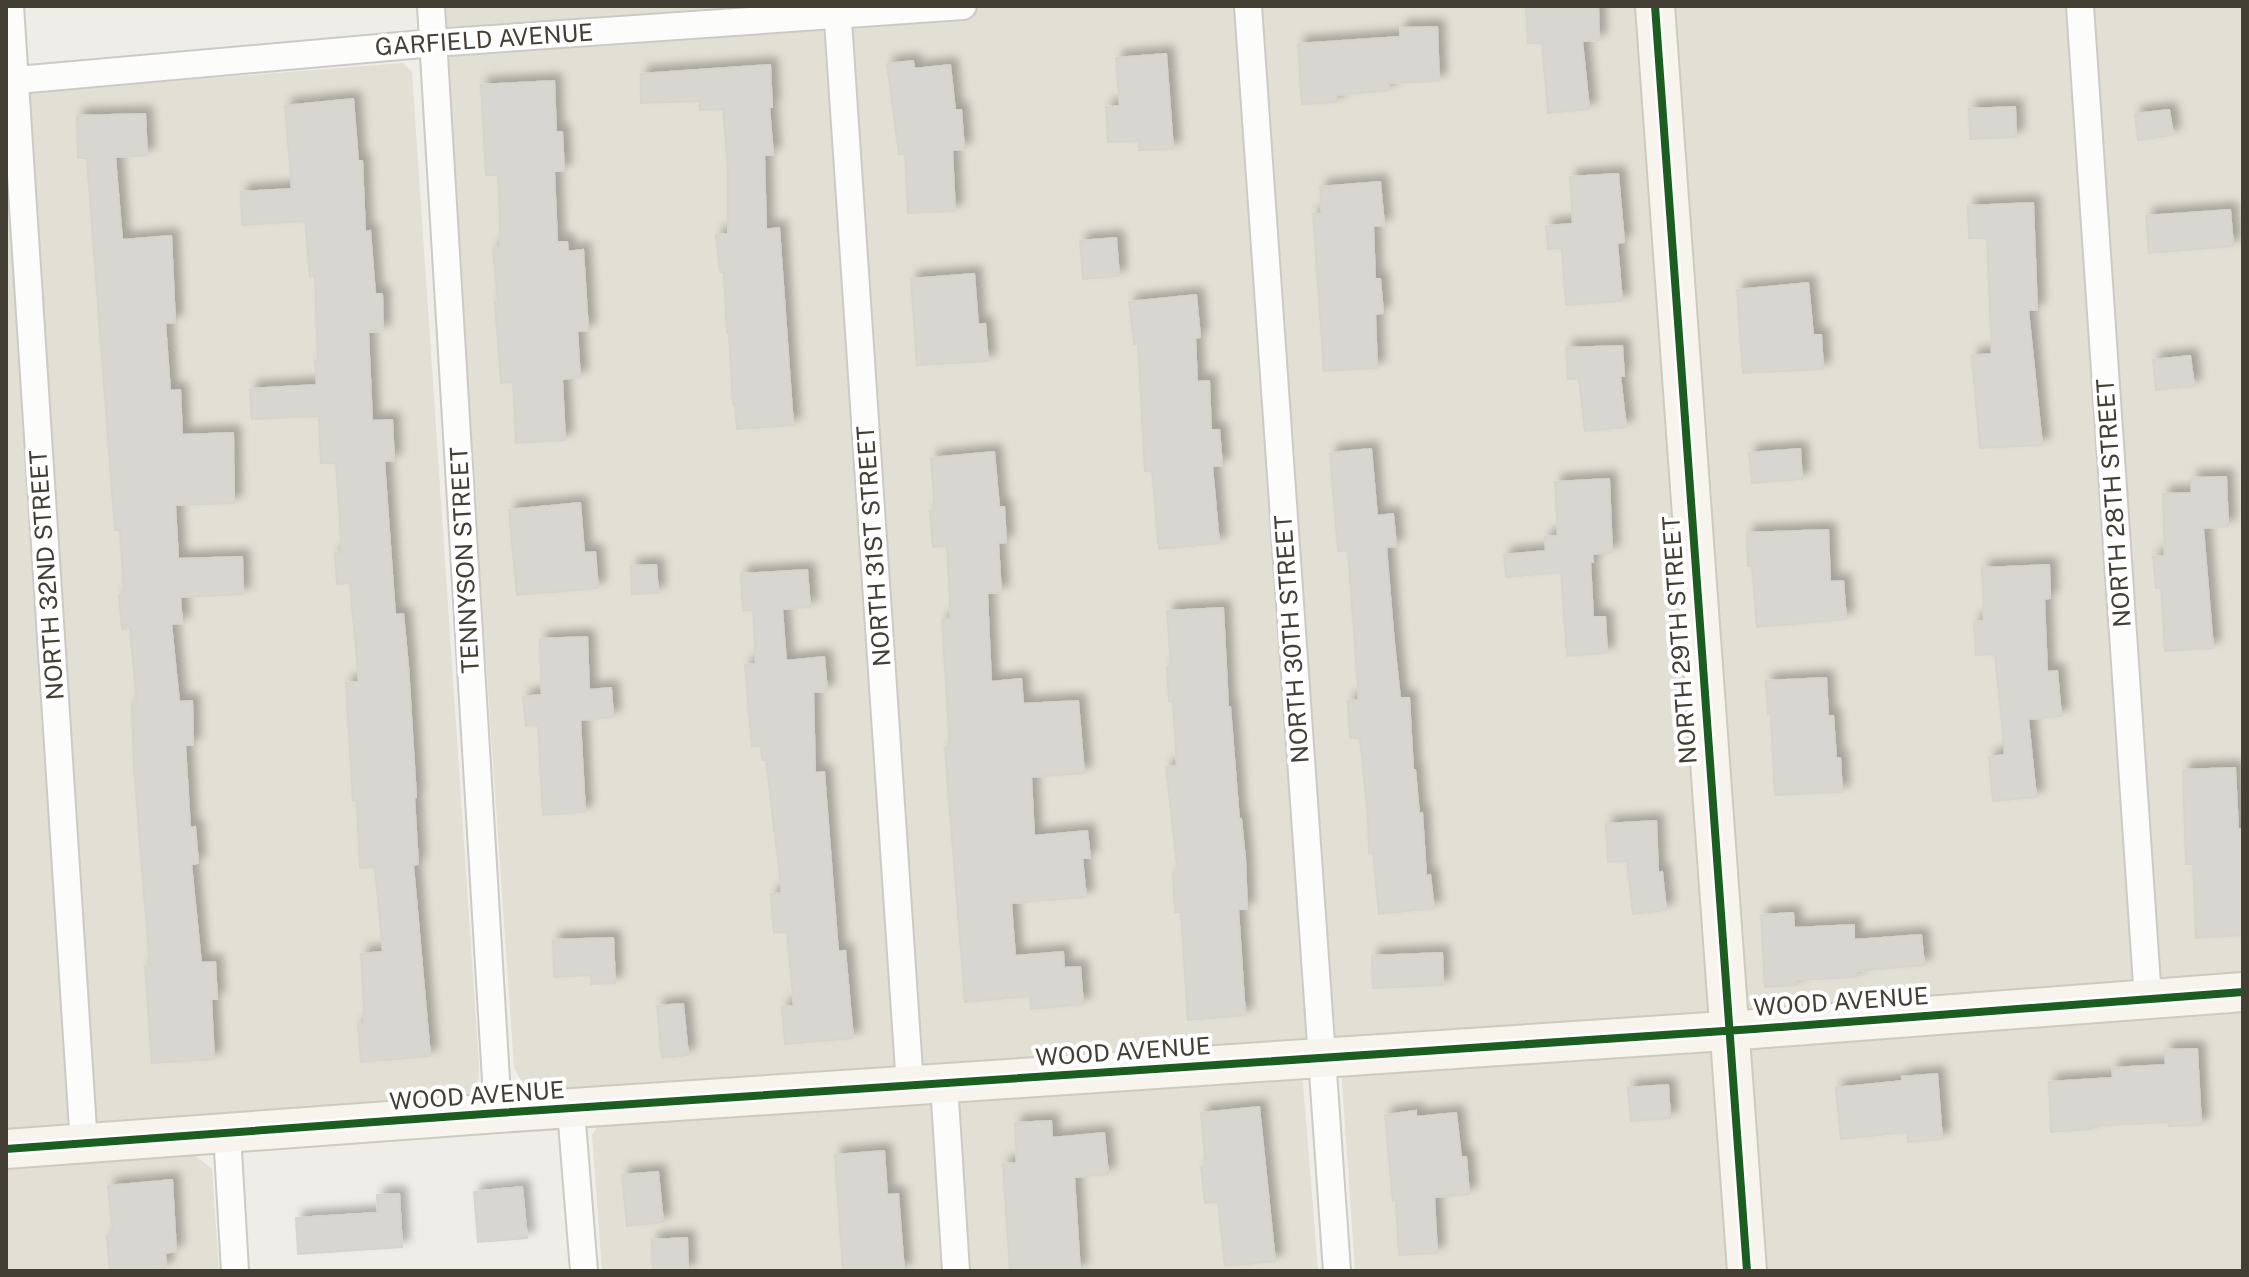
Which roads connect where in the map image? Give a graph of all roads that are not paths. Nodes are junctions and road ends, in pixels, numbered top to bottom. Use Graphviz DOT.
graph roads {
  1 [pos="10,6"];
  2 [pos="431,6"];
  3 [pos="963,6"];
  4 [pos="1248,6"];
  5 [pos="1655,6"];
  6 [pos="2080,6"];
  7 [pos="837,10"];
  8 [pos="434,43"];
  9 [pos="10,81"];
  10 [pos="2243,992"];
  11 [pos="2148,999"];
  12 [pos="1728,1031"];
  13 [pos="1320,1058"];
  14 [pos="927,1085"];
  15 [pos="571,1110"];
  16 [pos="498,1113"];
  17 [pos="227,1133"];
  18 [pos="84,1145"];
  19 [pos="6,1149"];
  20 [pos="235,1271"];
  21 [pos="584,1271"];
  22 [pos="956,1271"];
  23 [pos="1337,1271"];
  24 [pos="1747,1271"];
  1 -- 9 [label="street, NORTH 32ND STREET"];
  2 -- 8 [label="street, TENNYSON STREET"];
  3 -- 7 [label="street, GARFIELD AVENUE"];
  4 -- 13 [label="street, NORTH 30TH STREET"];
  5 -- 12 [label="street, NORTH 29TH STREET"];
  6 -- 11 [label="street, NORTH 28TH STREET"];
  7 -- 8 [label="street, GARFIELD AVENUE"];
  7 -- 14 [label="street, NORTH 31ST STREET"];
  8 -- 9 [label="street, GARFIELD AVENUE"];
  8 -- 16 [label="street, TENNYSON STREET"];
  9 -- 18 [label="street, NORTH 32ND STREET"];
  10 -- 11 [label="street, WOOD AVENUE"];
  11 -- 12 [label="street, WOOD AVENUE"];
  12 -- 13 [label="street, WOOD AVENUE"];
  12 -- 24 [label="street, NORTH 29TH STREET"];
  13 -- 14 [label="street, WOOD AVENUE"];
  13 -- 23 [label="street, NORTH 30TH STREET"];
  14 -- 15 [label="street, WOOD AVENUE"];
  14 -- 22 [label="street, NORTH 31ST STREET"];
  15 -- 16 [label="street, WOOD AVENUE"];
  15 -- 21 [label="street"];
  16 -- 17 [label="street, WOOD AVENUE"];
  17 -- 18 [label="street, WOOD AVENUE"];
  17 -- 20 [label="street"];
  18 -- 19 [label="street, WOOD AVENUE"];
}
